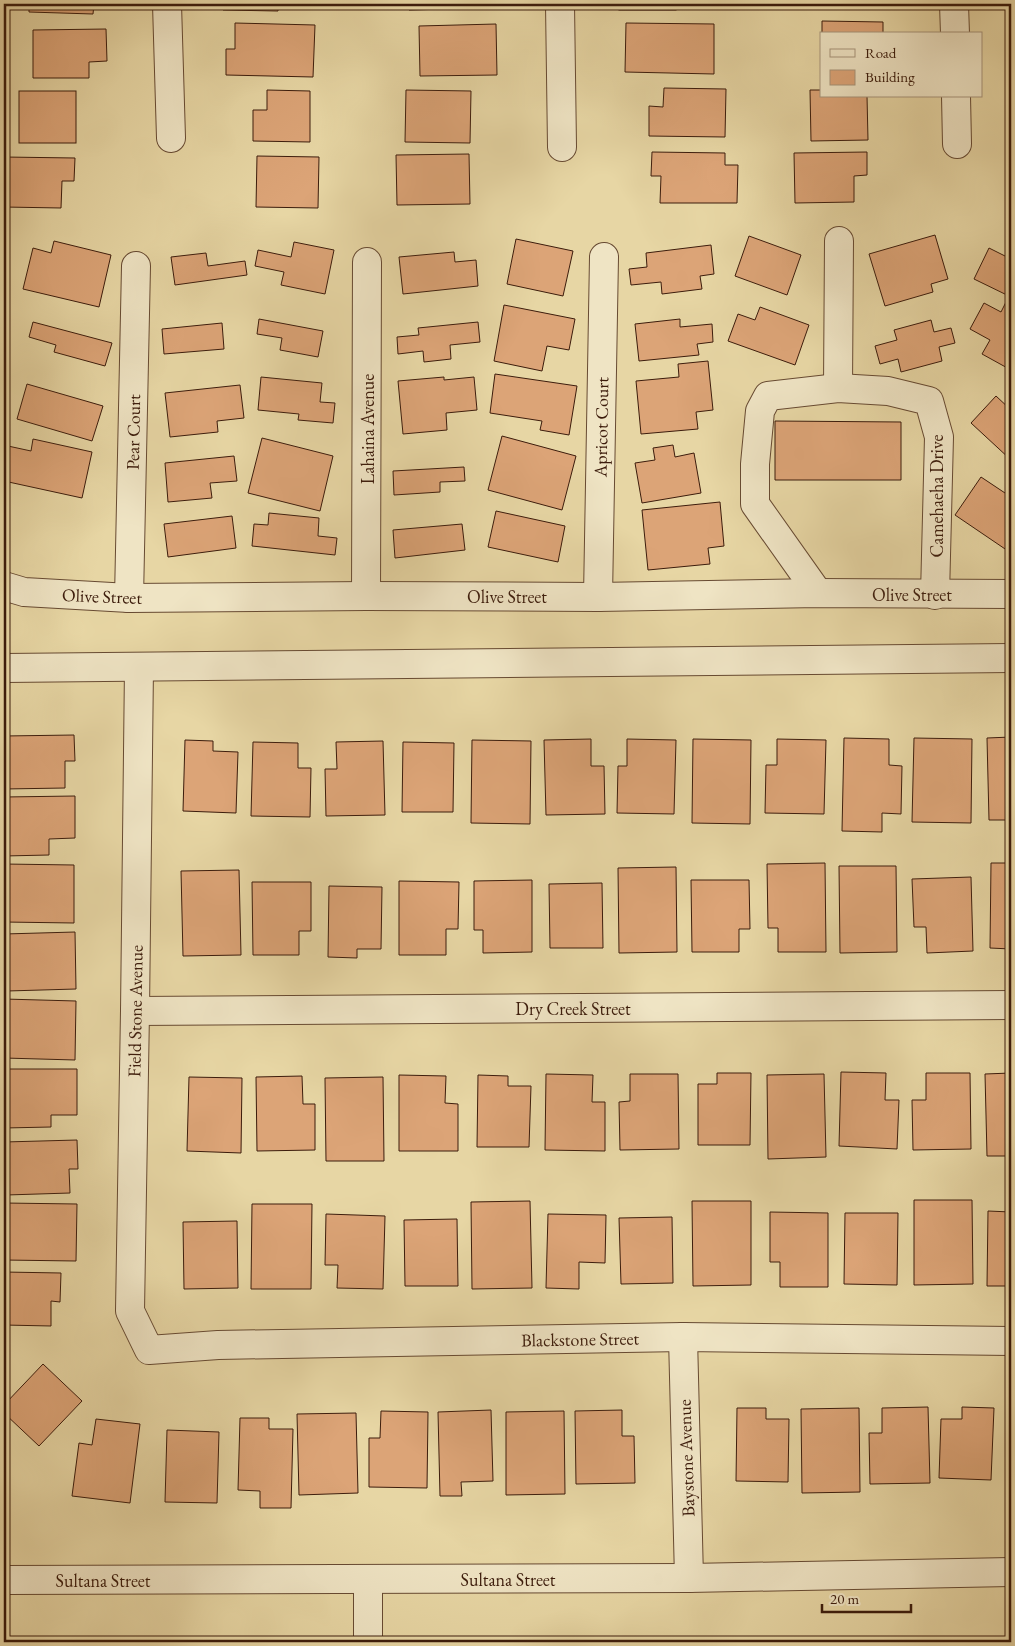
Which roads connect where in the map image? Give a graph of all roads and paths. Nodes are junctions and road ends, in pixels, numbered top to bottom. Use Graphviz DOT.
graph roads {
  1 [pos="168,4"];
  2 [pos="560,4"];
  3 [pos="954,4"];
  4 [pos="955,32"];
  5 [pos="956,98"];
  6 [pos="171,138"];
  7 [pos="958,144"];
  8 [pos="562,147"];
  9 [pos="839,241"];
  10 [pos="604,256"];
  11 [pos="367,262"];
  12 [pos="136,266"];
  13 [pos="838,388"];
  14 [pos="4,586"];
  15 [pos="818,593"];
  16 [pos="1011,594"];
  17 [pos="934,595"];
  18 [pos="366,596"];
  19 [pos="598,597"];
  20 [pos="129,598"];
  21 [pos="1011,658"];
  22 [pos="139,667"];
  23 [pos="4,668"];
  24 [pos="1011,1005"];
  25 [pos="136,1011"];
  26 [pos="683,1337"];
  27 [pos="1011,1341"];
  28 [pos="149,1350"];
  29 [pos="1011,1572"];
  30 [pos="690,1578"];
  31 [pos="4,1580"];
  32 [pos="368,1580"];
  33 [pos="368,1642"];
  1 -- 6 [label="street"];
  2 -- 8 [label="street"];
  3 -- 4 [label="street"];
  5 -- 7 [label="street"];
  9 -- 13 [label="street"];
  10 -- 19 [label="street, Apricot Court"];
  11 -- 18 [label="street, Lahaina Avenue"];
  12 -- 20 [label="street, Pear Court"];
  13 -- 15 [label="street, Camehaeha Drive"];
  13 -- 17 [label="street, Camehaeha Drive"];
  14 -- 20 [label="street, Olive Street"];
  15 -- 17 [label="street, Olive Street"];
  15 -- 19 [label="street, Olive Street"];
  16 -- 17 [label="street, Olive Street"];
  18 -- 19 [label="street, Olive Street"];
  18 -- 20 [label="street, Olive Street"];
  21 -- 22 [label="street"];
  22 -- 23 [label="street"];
  22 -- 25 [label="street, Field Stone Avenue"];
  24 -- 25 [label="street, Dry Creek Street"];
  25 -- 28 [label="street, Field Stone Avenue"];
  26 -- 27 [label="street, Blackstone Street"];
  26 -- 28 [label="street, Blackstone Street"];
  26 -- 30 [label="street, Baystone Avenue"];
  29 -- 30 [label="street, Sultana Street"];
  30 -- 32 [label="street, Sultana Street"];
  31 -- 32 [label="street, Sultana Street"];
  32 -- 33 [label="street"];
}
